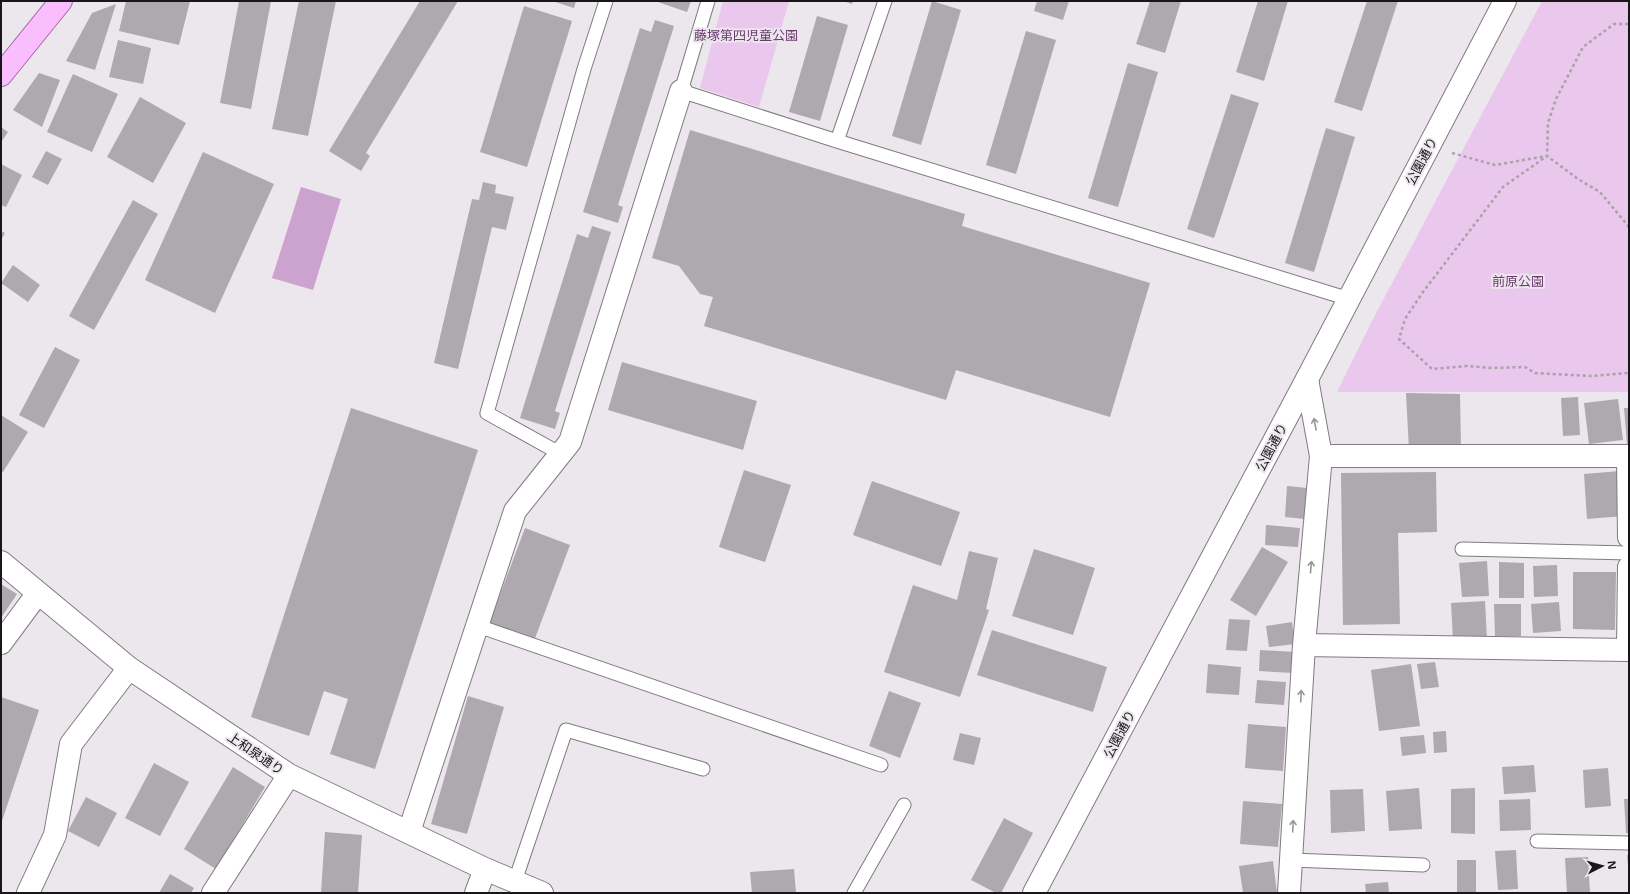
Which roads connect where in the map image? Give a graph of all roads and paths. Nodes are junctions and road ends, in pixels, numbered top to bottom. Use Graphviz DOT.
graph roads {
  1 [pos="61,1"];
  2 [pos="606,1"];
  3 [pos="708,1"];
  4 [pos="885,1"];
  5 [pos="1505,1"];
  6 [pos="1629,24"];
  7 [pos="1,75"];
  8 [pos="681,91"];
  9 [pos="837,141"];
  10 [pos="1452,153"];
  11 [pos="1547,156"];
  12 [pos="1629,227"];
  13 [pos="1349,299"];
  14 [pos="1629,374"];
  15 [pos="1307,379"];
  16 [pos="562,454"];
  17 [pos="1321,456"];
  18 [pos="1629,537"];
  19 [pos="1462,549"];
  20 [pos="1629,553"];
  21 [pos="1,562"];
  22 [pos="1629,567"];
  23 [pos="38,593"];
  24 [pos="478,626"];
  25 [pos="1,643"];
  26 [pos="1304,645"];
  27 [pos="1628,650"];
  28 [pos="129,668"];
  29 [pos="881,765"];
  30 [pos="703,769"];
  31 [pos="289,775"];
  32 [pos="904,805"];
  33 [pos="409,832"];
  34 [pos="1537,841"];
  35 [pos="1629,843"];
  36 [pos="1291,860"];
  37 [pos="1423,865"];
  38 [pos="485,869"];
  39 [pos="515,881"];
  40 [pos="28,893"];
  41 [pos="213,893"];
  42 [pos="476,893"];
  43 [pos="542,893"];
  44 [pos="854,893"];
  45 [pos="1034,893"];
  46 [pos="1289,893"];
  1 -- 7 [label="main road"];
  2 -- 16 [label="lane"];
  3 -- 8 [label="lane"];
  4 -- 9 [label="lane"];
  5 -- 13 [label="street, 公園通り"];
  6 -- 11 [label="path"];
  8 -- 9 [label="lane"];
  8 -- 16 [label="street"];
  9 -- 13 [label="lane"];
  10 -- 11 [label="path"];
  11 -- 12 [label="path"];
  11 -- 14 [label="path"];
  13 -- 15 [label="street, 公園通り"];
  17 -- 15 [label="street, one-way"];
  15 -- 45 [label="street, 公園通り"];
  16 -- 24 [label="street"];
  17 -- 18 [label="street"];
  26 -- 17 [label="street, one-way"];
  19 -- 20 [label="lane"];
  21 -- 23 [label="street, 上和泉通り"];
  22 -- 27 [label="street"];
  23 -- 25 [label="street"];
  23 -- 28 [label="street, 上和泉通り"];
  24 -- 29 [label="lane"];
  24 -- 33 [label="street"];
  26 -- 27 [label="street"];
  36 -- 26 [label="street, one-way"];
  28 -- 31 [label="street, 上和泉通り"];
  28 -- 40 [label="street"];
  30 -- 39 [label="lane"];
  31 -- 33 [label="street, 上和泉通り"];
  31 -- 41 [label="street"];
  32 -- 44 [label="lane"];
  33 -- 38 [label="street, 上和泉通り"];
  34 -- 35 [label="lane"];
  36 -- 37 [label="lane"];
  36 -- 46 [label="street"];
  38 -- 39 [label="street, 上和泉通り"];
  38 -- 42 [label="street"];
  39 -- 43 [label="street, 上和泉通り"];
}
